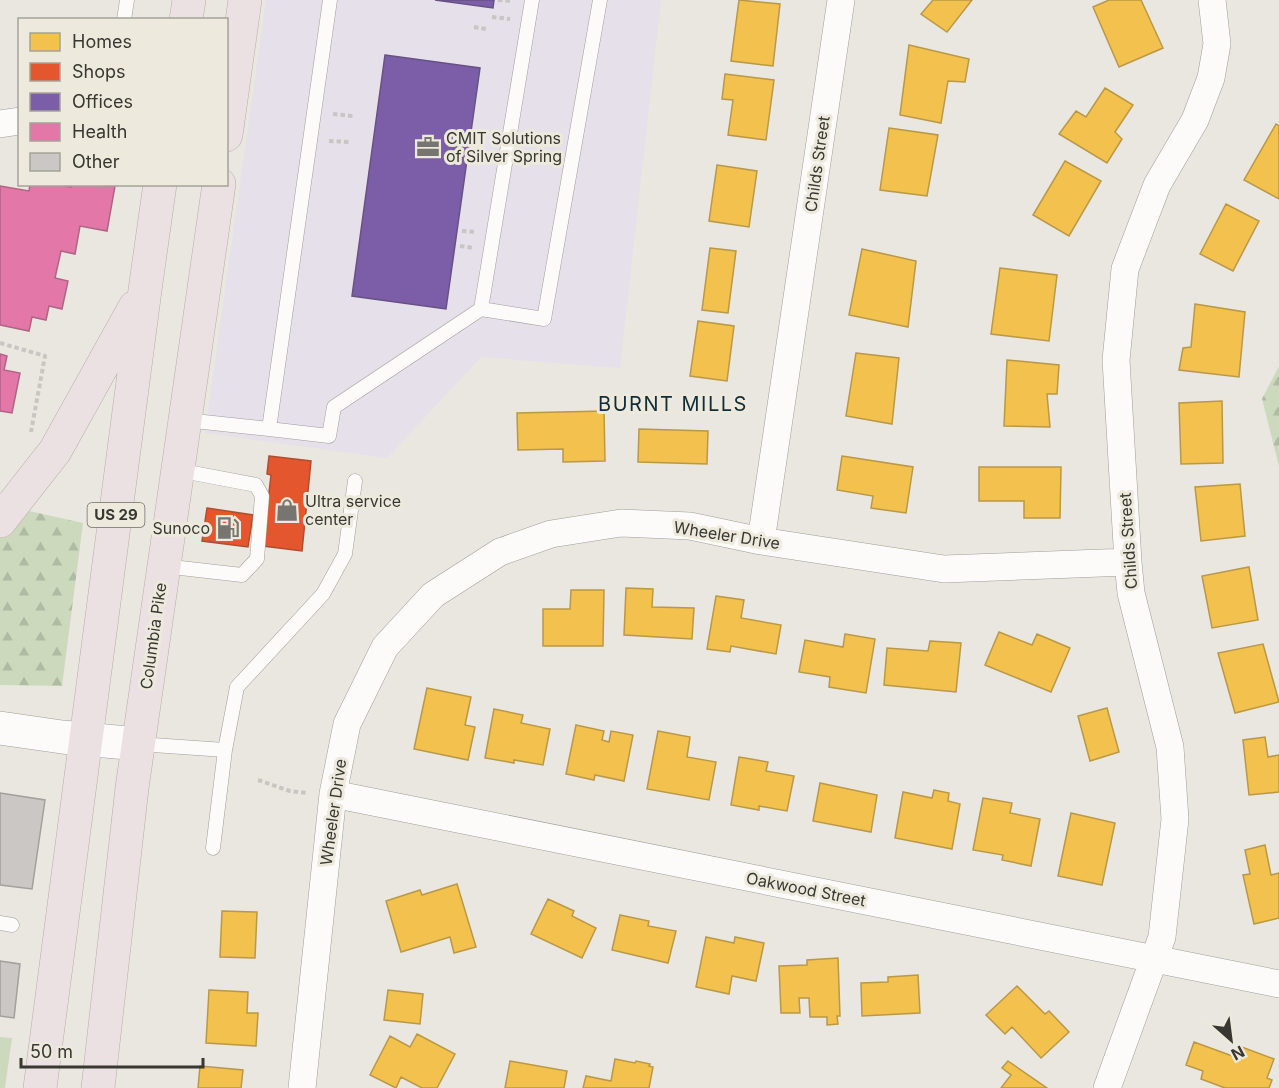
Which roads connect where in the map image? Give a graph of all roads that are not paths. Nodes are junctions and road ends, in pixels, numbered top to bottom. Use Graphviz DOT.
graph roads {
  1 [pos="127,0"];
  2 [pos="189,0"];
  3 [pos="245,0"];
  4 [pos="330,0"];
  5 [pos="532,0"];
  6 [pos="600,0"];
  7 [pos="841,0"];
  8 [pos="1212,0"];
  9 [pos="123,18"];
  10 [pos="186,18"];
  11 [pos="18,122"];
  12 [pos="0,124"];
  13 [pos="228,125"];
  14 [pos="160,186"];
  15 [pos="219,186"];
  16 [pos="145,290"];
  17 [pos="481,309"];
  18 [pos="184,420"];
  19 [pos="268,429"];
  20 [pos="177,470"];
  21 [pos="355,481"];
  22 [pos="0,521"];
  23 [pos="761,541"];
  24 [pos="1128,562"];
  25 [pos="163,566"];
  26 [pos="0,728"];
  27 [pos="85,739"];
  28 [pos="138,744"];
  29 [pos="225,750"];
  30 [pos="333,794"];
  31 [pos="213,848"];
  32 [pos="1154,959"];
  33 [pos="1279,984"];
  34 [pos="40,1088"];
  35 [pos="98,1088"];
  36 [pos="302,1088"];
  37 [pos="1107,1088"];
  1 -- 9 [label="lane"];
  2 -- 10 [label="highway"];
  3 -- 13 [label="highway"];
  4 -- 19 [label="lane"];
  5 -- 17 [label="lane"];
  6 -- 17 [label="lane"];
  7 -- 23 [label="street, Childs Street"];
  8 -- 24 [label="street, Childs Street"];
  11 -- 12 [label="street"];
  14 -- 16 [label="highway, US 29"];
  15 -- 18 [label="highway, Columbia Pike / US 29"];
  16 -- 22 [label="highway"];
  16 -- 27 [label="highway, US 29"];
  17 -- 19 [label="lane"];
  18 -- 19 [label="lane"];
  18 -- 20 [label="highway, Columbia Pike / US 29"];
  20 -- 25 [label="highway, Columbia Pike / US 29"];
  20 -- 25 [label="lane"];
  21 -- 29 [label="lane"];
  23 -- 24 [label="street, Wheeler Drive"];
  23 -- 30 [label="street, Wheeler Drive"];
  24 -- 32 [label="street, Childs Street"];
  25 -- 28 [label="highway, Columbia Pike / US 29"];
  26 -- 27 [label="street"];
  27 -- 28 [label="street"];
  27 -- 34 [label="highway, US 29"];
  28 -- 29 [label="lane"];
  28 -- 35 [label="highway, Columbia Pike / US 29"];
  29 -- 31 [label="lane"];
  30 -- 32 [label="street, Oakwood Street"];
  30 -- 36 [label="street, Wheeler Drive"];
  32 -- 33 [label="street, Oakwood Street"];
  32 -- 37 [label="street, Childs Street"];
}
